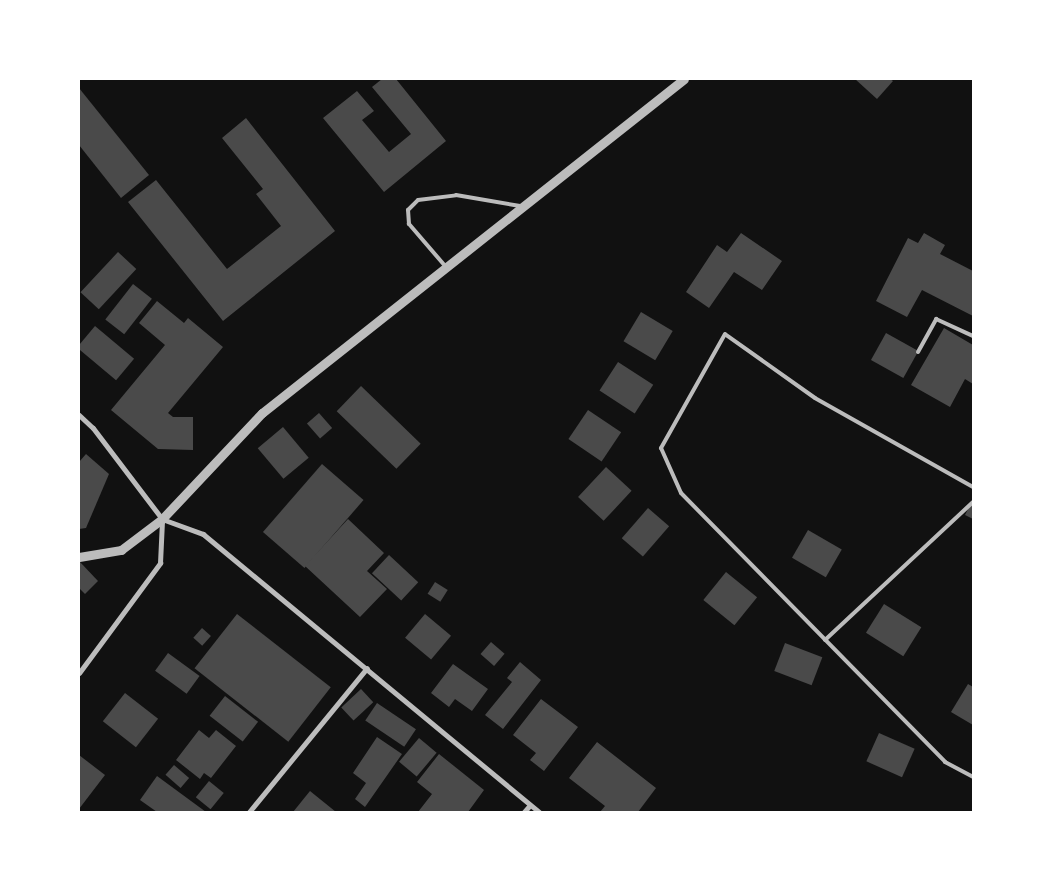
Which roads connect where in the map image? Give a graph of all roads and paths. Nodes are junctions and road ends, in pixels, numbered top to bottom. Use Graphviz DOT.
graph roads {
  1 [pos="684,79"];
  2 [pos="522,206"];
  3 [pos="446,267"];
  4 [pos="973,336"];
  5 [pos="918,352"];
  6 [pos="79,415"];
  7 [pos="973,487"];
  8 [pos="973,502"];
  9 [pos="162,519"];
  10 [pos="79,558"];
  11 [pos="825,640"];
  12 [pos="367,668"];
  13 [pos="79,673"];
  14 [pos="973,777"];
  15 [pos="530,805"];
  16 [pos="249,812"];
  17 [pos="524,812"];
  18 [pos="539,812"];
  1 -- 2 [label="street"];
  2 -- 3 [label="street"];
  2 -- 3 [label="lane"];
  3 -- 9 [label="street"];
  4 -- 5 [label="lane"];
  6 -- 9 [label="street"];
  7 -- 11 [label="lane"];
  8 -- 11 [label="lane"];
  9 -- 10 [label="street"];
  9 -- 12 [label="street"];
  9 -- 13 [label="street"];
  11 -- 14 [label="lane"];
  12 -- 15 [label="street"];
  12 -- 16 [label="street"];
  15 -- 17 [label="street"];
  15 -- 18 [label="street"];
}
